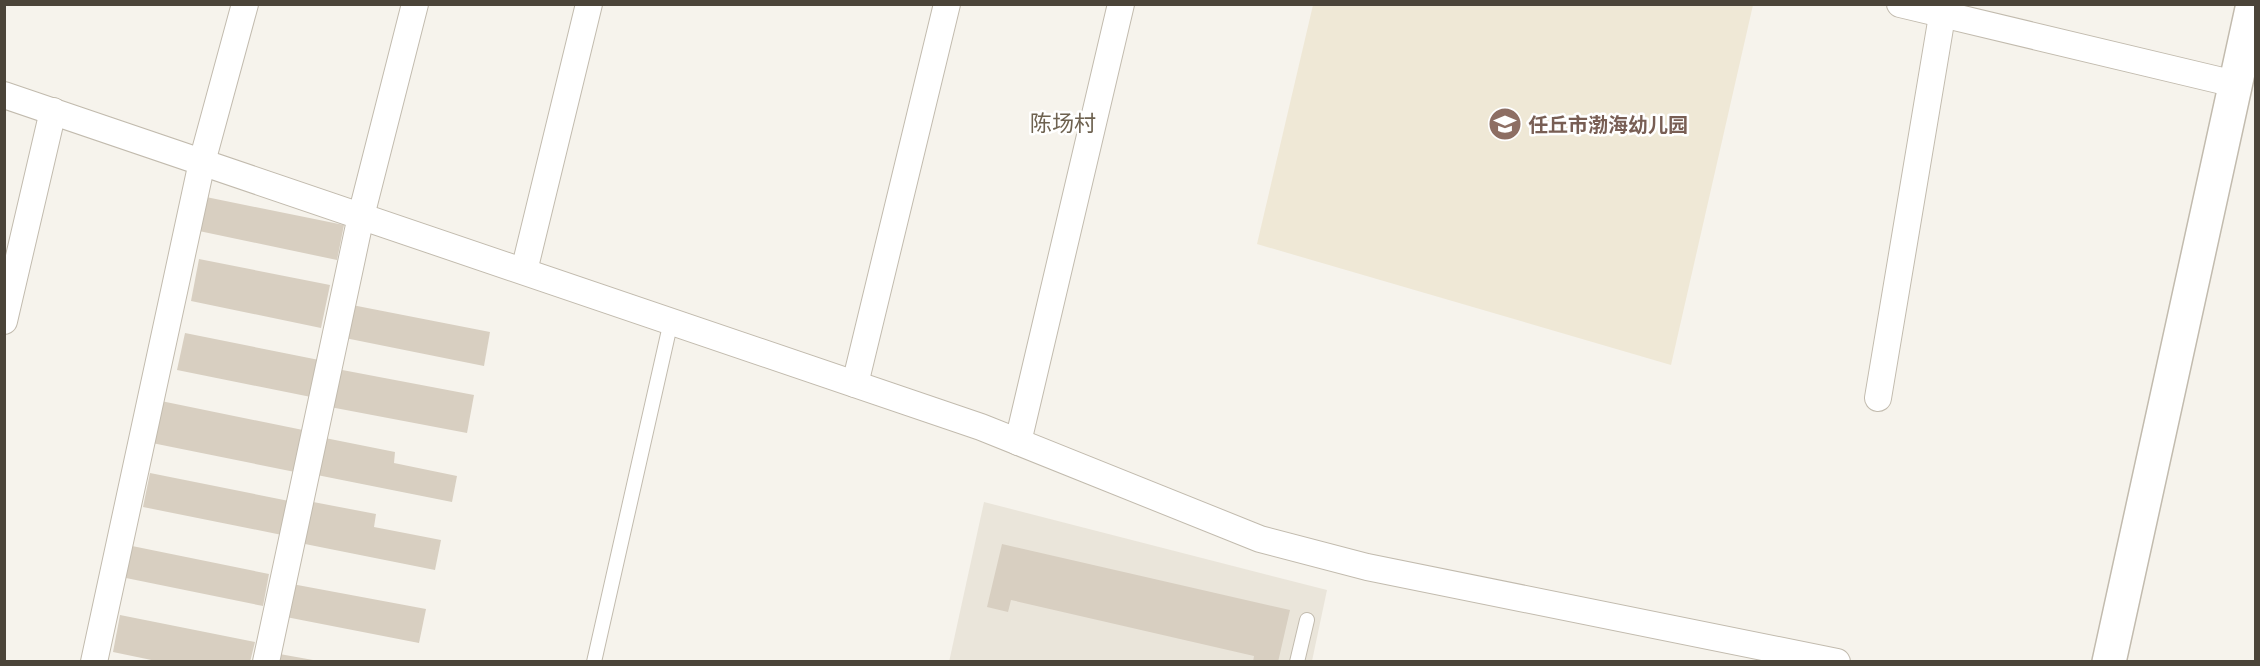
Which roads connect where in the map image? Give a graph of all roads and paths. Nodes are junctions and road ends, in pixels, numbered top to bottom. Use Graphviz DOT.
graph roads {
  1 [pos="245,4"];
  2 [pos="415,4"];
  3 [pos="589,4"];
  4 [pos="947,4"];
  5 [pos="1121,4"];
  6 [pos="1900,4"];
  7 [pos="2253,4"];
  8 [pos="1943,9"];
  9 [pos="2235,84"];
  10 [pos="4,94"];
  11 [pos="53,111"];
  12 [pos="202,162"];
  13 [pos="361,216"];
  14 [pos="524,271"];
  15 [pos="4,321"];
  16 [pos="671,321"];
  17 [pos="855,384"];
  18 [pos="1878,398"];
  19 [pos="1018,442"];
  20 [pos="1307,620"];
  21 [pos="94,662"];
  22 [pos="266,662"];
  23 [pos="594,662"];
  24 [pos="1297,662"];
  25 [pos="1837,662"];
  26 [pos="2109,662"];
  1 -- 12 [label="street"];
  2 -- 13 [label="street"];
  3 -- 14 [label="street"];
  4 -- 17 [label="street"];
  5 -- 19 [label="street"];
  6 -- 8 [label="street"];
  7 -- 9 [label="street"];
  8 -- 9 [label="street"];
  8 -- 18 [label="street"];
  9 -- 26 [label="street"];
  10 -- 11 [label="street"];
  11 -- 12 [label="street"];
  11 -- 15 [label="street"];
  12 -- 13 [label="street"];
  12 -- 21 [label="street"];
  13 -- 14 [label="street"];
  13 -- 22 [label="street"];
  14 -- 16 [label="street"];
  16 -- 17 [label="street"];
  16 -- 23 [label="lane"];
  17 -- 19 [label="street"];
  19 -- 25 [label="street"];
  20 -- 24 [label="lane"];
}
